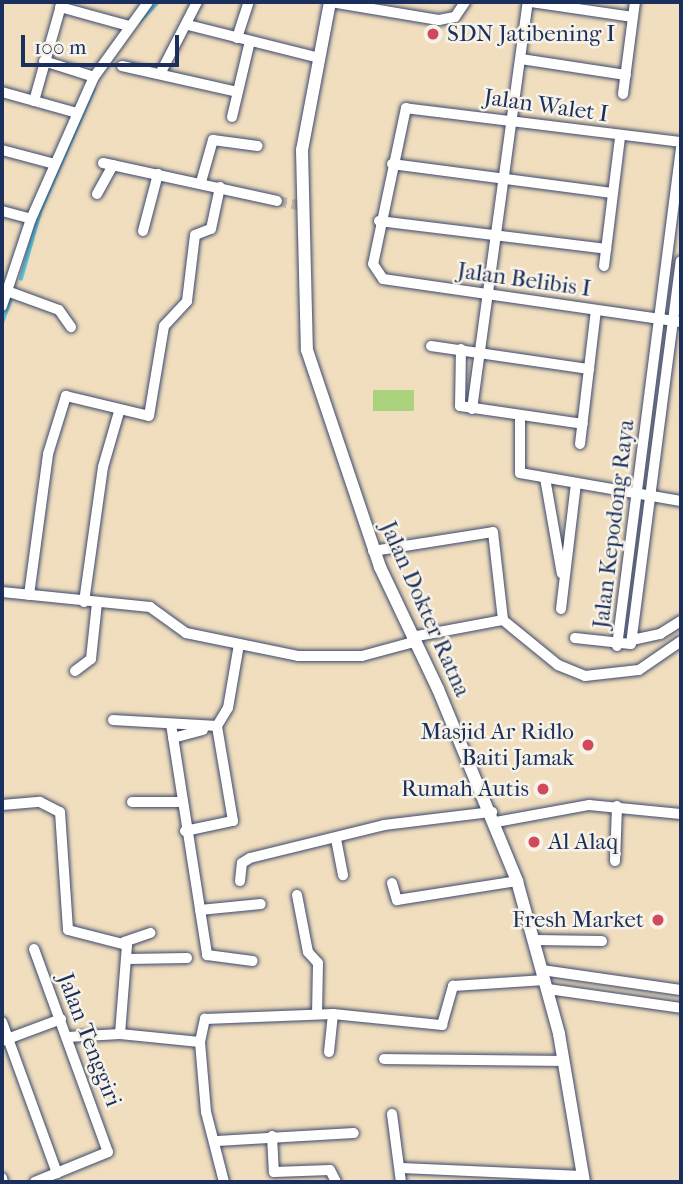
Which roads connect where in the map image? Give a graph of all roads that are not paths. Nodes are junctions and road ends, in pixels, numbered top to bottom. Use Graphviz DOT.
graph roads {
  1 [pos="148,2"];
  2 [pos="197,2"];
  3 [pos="249,2"];
  4 [pos="330,2"];
  5 [pos="465,2"];
  6 [pos="530,2"];
  7 [pos="635,2"];
  8 [pos="61,4"];
  9 [pos="633,17"];
  10 [pos="188,25"];
  11 [pos="129,26"];
  12 [pos="237,38"];
  13 [pos="250,41"];
  14 [pos="318,58"];
  15 [pos="521,59"];
  16 [pos="44,61"];
  17 [pos="122,66"];
  18 [pos="160,74"];
  19 [pos="626,75"];
  20 [pos="94,77"];
  21 [pos="2,92"];
  22 [pos="237,92"];
  23 [pos="623,94"];
  24 [pos="34,101"];
  25 [pos="77,113"];
  26 [pos="232,117"];
  27 [pos="512,120"];
  28 [pos="620,136"];
  29 [pos="681,142"];
  30 [pos="258,146"];
  31 [pos="681,148"];
  32 [pos="2,150"];
  33 [pos="55,164"];
  34 [pos="392,164"];
  35 [pos="158,174"];
  36 [pos="504,178"];
  37 [pos="201,181"];
  38 [pos="220,187"];
  39 [pos="612,193"];
  40 [pos="97,194"];
  41 [pos="276,201"];
  42 [pos="2,211"];
  43 [pos="31,219"];
  44 [pos="379,221"];
  45 [pos="144,231"];
  46 [pos="496,237"];
  47 [pos="606,249"];
  48 [pos="681,261"];
  49 [pos="604,266"];
  50 [pos="2,268"];
  51 [pos="15,271"];
  52 [pos="7,291"];
  53 [pos="488,295"];
  54 [pos="2,306"];
  55 [pos="596,310"];
  56 [pos="659,319"];
  57 [pos="677,322"];
  58 [pos="71,327"];
  59 [pos="431,346"];
  60 [pos="461,349"];
  61 [pos="480,352"];
  62 [pos="589,369"];
  63 [pos="472,410"];
  64 [pos="119,412"];
  65 [pos="520,417"];
  66 [pos="583,424"];
  67 [pos="580,444"];
  68 [pos="545,478"];
  69 [pos="576,484"];
  70 [pos="637,496"];
  71 [pos="650,498"];
  72 [pos="681,501"];
  73 [pos="373,551"];
  74 [pos="564,585"];
  75 [pos="2,592"];
  76 [pos="29,595"];
  77 [pos="84,602"];
  78 [pos="97,603"];
  79 [pos="561,609"];
  80 [pos="503,620"];
  81 [pos="681,621"];
  82 [pos="575,638"];
  83 [pos="413,639"];
  84 [pos="632,640"];
  85 [pos="681,641"];
  86 [pos="239,644"];
  87 [pos="617,646"];
  88 [pos="75,671"];
  89 [pos="113,720"];
  90 [pos="171,724"];
  91 [pos="211,727"];
  92 [pos="173,738"];
  93 [pos="132,802"];
  94 [pos="182,802"];
  95 [pos="2,805"];
  96 [pos="617,806"];
  97 [pos="681,814"];
  98 [pos="494,817"];
  99 [pos="185,831"];
  100 [pos="336,839"];
  101 [pos="615,861"];
  102 [pos="344,875"];
  103 [pos="240,881"];
  104 [pos="517,881"];
  105 [pos="392,883"];
  106 [pos="297,895"];
  107 [pos="261,904"];
  108 [pos="200,910"];
  109 [pos="150,933"];
  110 [pos="535,940"];
  111 [pos="602,941"];
  112 [pos="124,942"];
  113 [pos="34,949"];
  114 [pos="187,958"];
  115 [pos="128,959"];
  116 [pos="253,961"];
  117 [pos="545,980"];
  118 [pos="681,990"];
  119 [pos="681,1008"];
  120 [pos="317,1014"];
  121 [pos="333,1014"];
  122 [pos="61,1020"];
  123 [pos="2,1022"];
  124 [pos="120,1034"];
  125 [pos="67,1037"];
  126 [pos="5,1040"];
  127 [pos="201,1042"];
  128 [pos="329,1052"];
  129 [pos="384,1059"];
  130 [pos="562,1061"];
  131 [pos="392,1114"];
  132 [pos="354,1133"];
  133 [pos="272,1136"];
  134 [pos="217,1141"];
  135 [pos="401,1168"];
  136 [pos="57,1173"];
  137 [pos="583,1179"];
  138 [pos="35,1182"];
  139 [pos="224,1182"];
  140 [pos="336,1182"];
  141 [pos="401,1182"];
  1 -- 11 [label="street"];
  2 -- 10 [label="street"];
  3 -- 12 [label="street"];
  4 -- 5 [label="street"];
  4 -- 14 [label="street, Jalan Dokter Ratna"];
  6 -- 9 [label="street"];
  6 -- 15 [label="street"];
  7 -- 9 [label="street"];
  8 -- 11 [label="street"];
  8 -- 16 [label="street"];
  9 -- 19 [label="street"];
  10 -- 12 [label="street"];
  10 -- 18 [label="street"];
  11 -- 20 [label="street"];
  12 -- 13 [label="street"];
  13 -- 14 [label="street"];
  13 -- 22 [label="street"];
  14 -- 73 [label="street, Jalan Dokter Ratna"];
  15 -- 19 [label="street"];
  15 -- 27 [label="street"];
  16 -- 20 [label="street"];
  16 -- 24 [label="street"];
  17 -- 18 [label="street"];
  18 -- 22 [label="street"];
  19 -- 23 [label="street"];
  20 -- 25 [label="street"];
  21 -- 24 [label="street"];
  22 -- 26 [label="street"];
  24 -- 25 [label="street"];
  25 -- 33 [label="street"];
  27 -- 28 [label="street, Jalan Walet I"];
  27 -- 34 [label="street, Jalan Walet I"];
  27 -- 36 [label="street"];
  28 -- 29 [label="street, Jalan Walet I"];
  28 -- 39 [label="street"];
  30 -- 37 [label="street"];
  31 -- 56 [label="street, Jalan Kepodong Raya"];
  32 -- 33 [label="street"];
  33 -- 43 [label="street"];
  34 -- 36 [label="street"];
  34 -- 44 [label="street"];
  35 -- 37 [label="street"];
  35 -- 40 [label="street"];
  35 -- 45 [label="street"];
  36 -- 39 [label="street"];
  36 -- 46 [label="street"];
  37 -- 38 [label="street"];
  38 -- 41 [label="street"];
  38 -- 64 [label="street"];
  39 -- 47 [label="street"];
  42 -- 43 [label="street"];
  43 -- 51 [label="street"];
  44 -- 46 [label="street"];
  44 -- 53 [label="street, Jalan Belibis I"];
  46 -- 47 [label="street"];
  46 -- 53 [label="street"];
  47 -- 49 [label="street"];
  48 -- 57 [label="street, Jalan Kepodong Raya"];
  50 -- 51 [label="street"];
  51 -- 52 [label="street"];
  52 -- 54 [label="street"];
  52 -- 58 [label="street"];
  53 -- 55 [label="street, Jalan Belibis I"];
  53 -- 61 [label="street"];
  55 -- 56 [label="street, Jalan Belibis I"];
  55 -- 62 [label="street"];
  56 -- 57 [label="street"];
  56 -- 70 [label="street, Jalan Kepodong Raya"];
  57 -- 71 [label="street, Jalan Kepodong Raya"];
  59 -- 60 [label="street"];
  60 -- 61 [label="street"];
  60 -- 63 [label="street"];
  61 -- 62 [label="street"];
  61 -- 63 [label="street"];
  62 -- 66 [label="street"];
  63 -- 65 [label="street"];
  64 -- 76 [label="street"];
  64 -- 77 [label="street"];
  65 -- 66 [label="street"];
  65 -- 68 [label="street"];
  66 -- 67 [label="street"];
  68 -- 69 [label="street"];
  68 -- 74 [label="street"];
  69 -- 70 [label="street"];
  69 -- 74 [label="street"];
  70 -- 71 [label="street"];
  70 -- 87 [label="street, Jalan Kepodong Raya"];
  71 -- 72 [label="street"];
  71 -- 84 [label="street, Jalan Kepodong Raya"];
  73 -- 80 [label="street"];
  73 -- 83 [label="street, Jalan Dokter Ratna"];
  74 -- 79 [label="street"];
  75 -- 76 [label="street"];
  76 -- 77 [label="street"];
  77 -- 78 [label="street"];
  78 -- 86 [label="street"];
  78 -- 88 [label="street"];
  80 -- 83 [label="street"];
  80 -- 85 [label="street"];
  81 -- 84 [label="street"];
  82 -- 87 [label="street"];
  83 -- 86 [label="street"];
  83 -- 98 [label="street, Jalan Dokter Ratna"];
  84 -- 87 [label="street, Jalan Kepodong Raya"];
  86 -- 91 [label="street"];
  89 -- 90 [label="street"];
  90 -- 91 [label="street"];
  90 -- 92 [label="street"];
  91 -- 92 [label="street"];
  91 -- 99 [label="street"];
  92 -- 94 [label="street"];
  93 -- 94 [label="street"];
  94 -- 99 [label="street"];
  95 -- 112 [label="street"];
  96 -- 97 [label="street"];
  96 -- 98 [label="street"];
  96 -- 101 [label="street"];
  98 -- 100 [label="street"];
  98 -- 104 [label="street, Jalan Dokter Ratna"];
  99 -- 108 [label="street"];
  100 -- 102 [label="street"];
  100 -- 103 [label="street"];
  104 -- 105 [label="street"];
  104 -- 110 [label="street, Jalan Dokter Ratna"];
  106 -- 120 [label="street"];
  107 -- 108 [label="street"];
  108 -- 116 [label="street"];
  109 -- 112 [label="street"];
  110 -- 111 [label="street"];
  110 -- 117 [label="street, Jalan Dokter Ratna"];
  112 -- 115 [label="street"];
  113 -- 122 [label="street, Jalan Tenggiri"];
  114 -- 115 [label="street"];
  115 -- 124 [label="street"];
  117 -- 118 [label="street"];
  117 -- 119 [label="street"];
  117 -- 121 [label="street"];
  117 -- 130 [label="street, Jalan Dokter Ratna"];
  120 -- 121 [label="street"];
  120 -- 127 [label="street"];
  121 -- 128 [label="street"];
  122 -- 125 [label="street, Jalan Tenggiri"];
  122 -- 126 [label="street"];
  123 -- 126 [label="street"];
  124 -- 125 [label="street"];
  124 -- 127 [label="street"];
  125 -- 136 [label="street, Jalan Tenggiri"];
  126 -- 136 [label="street"];
  127 -- 134 [label="street"];
  129 -- 130 [label="street"];
  130 -- 137 [label="street, Jalan Dokter Ratna"];
  131 -- 135 [label="street"];
  132 -- 133 [label="street"];
  133 -- 134 [label="street"];
  133 -- 140 [label="street"];
  134 -- 139 [label="street"];
  135 -- 137 [label="street"];
  135 -- 141 [label="street"];
  136 -- 138 [label="street"];
}
